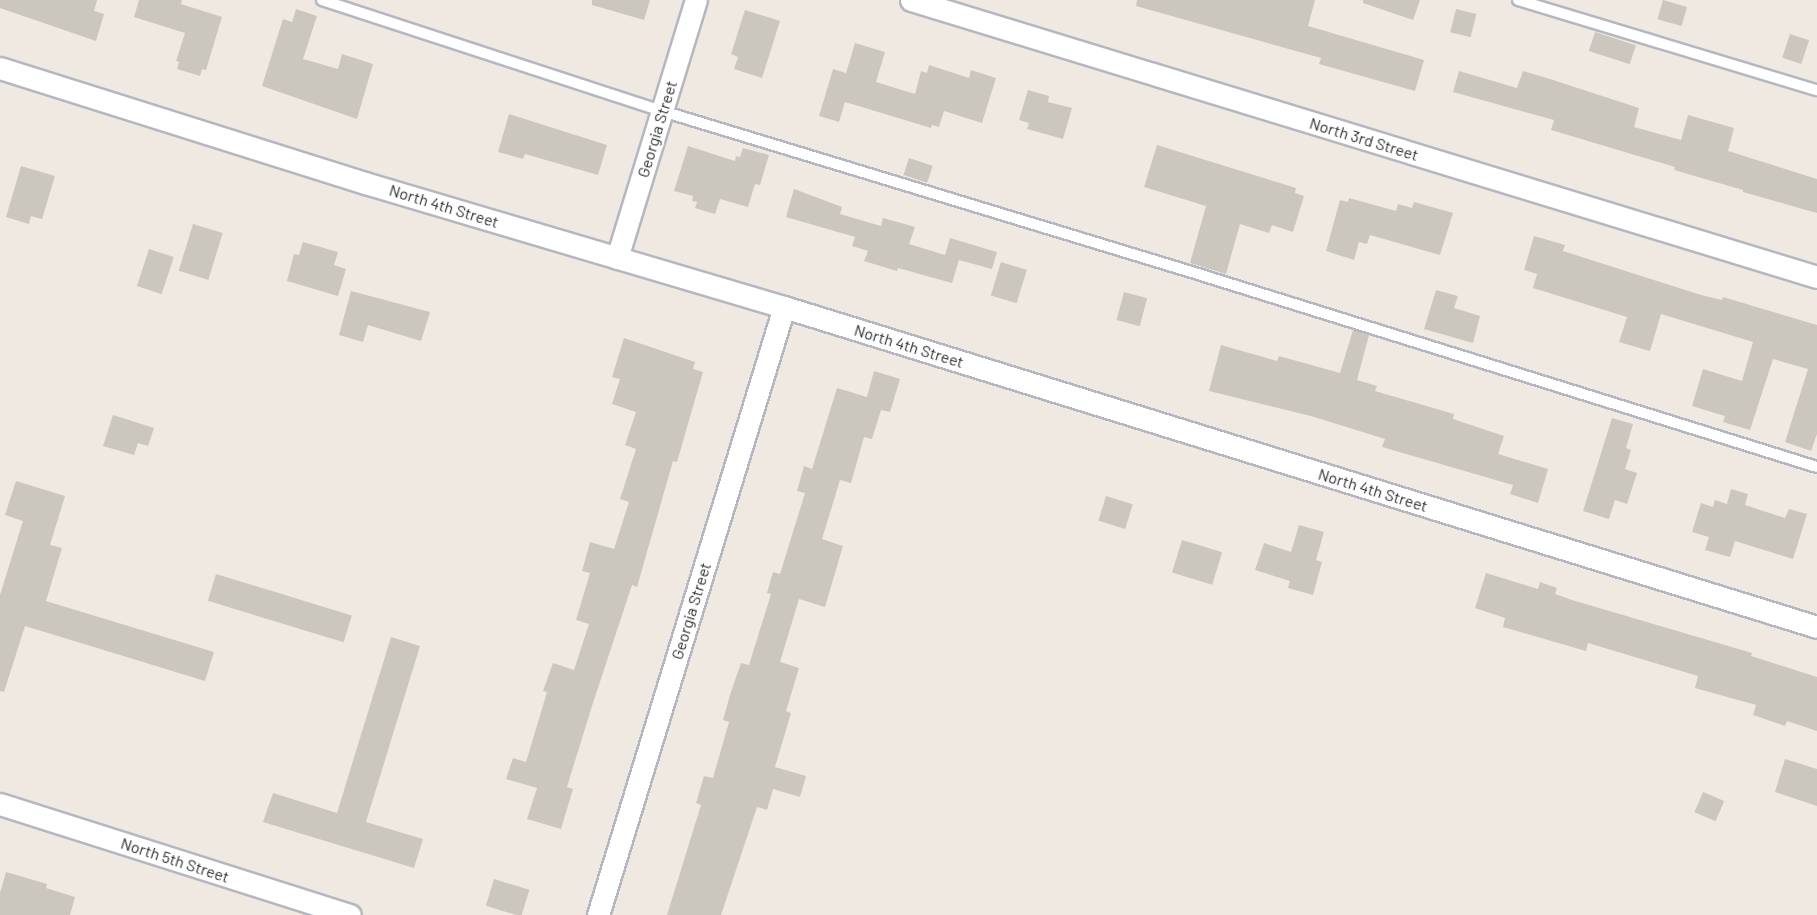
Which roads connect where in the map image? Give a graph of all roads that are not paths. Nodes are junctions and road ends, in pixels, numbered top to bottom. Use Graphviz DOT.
graph roads {
  1 [pos="322,0"];
  2 [pos="696,0"];
  3 [pos="910,0"];
  4 [pos="1518,0"];
  5 [pos="0,68"];
  6 [pos="1817,90"];
  7 [pos="662,111"];
  8 [pos="617,258"];
  9 [pos="1817,277"];
  10 [pos="784,307"];
  11 [pos="1817,467"];
  12 [pos="1817,627"];
  13 [pos="1,808"];
  14 [pos="350,915"];
  15 [pos="598,915"];
  1 -- 7 [label="lane"];
  2 -- 7 [label="street, Georgia Street"];
  3 -- 9 [label="street, North 3rd Street"];
  4 -- 6 [label="lane"];
  5 -- 8 [label="street, North 4th Street"];
  7 -- 8 [label="street, Georgia Street"];
  7 -- 11 [label="lane"];
  8 -- 10 [label="street, North 4th Street"];
  10 -- 12 [label="street, North 4th Street"];
  10 -- 15 [label="street, Georgia Street"];
  13 -- 14 [label="street, North 5th Street"];
}
